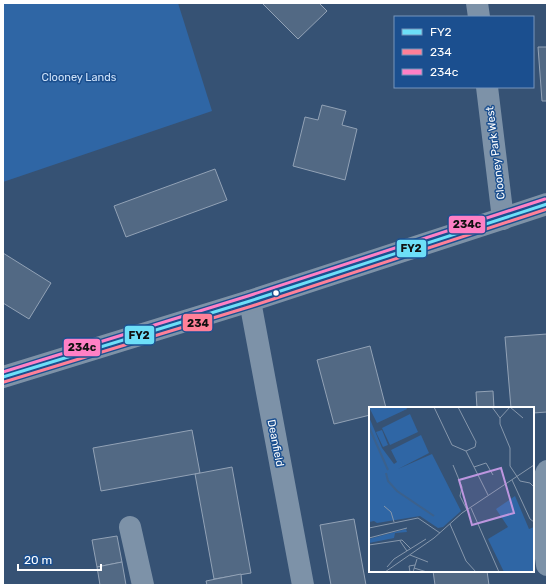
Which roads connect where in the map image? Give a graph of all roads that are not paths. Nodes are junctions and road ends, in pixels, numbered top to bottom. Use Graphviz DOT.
graph roads {
  1 [pos="477,3"];
  2 [pos="479,16"];
  3 [pos="487,88"];
  4 [pos="547,204"];
  5 [pos="503,219"];
  6 [pos="250,301"];
  7 [pos="3,377"];
  8 [pos="547,471"];
  9 [pos="130,527"];
  10 [pos="547,565"];
  11 [pos="143,585"];
  12 [pos="303,585"];
  1 -- 2 [label="street"];
  3 -- 5 [label="street, Clooney Park West"];
  4 -- 5 [label="highway"];
  5 -- 6 [label="highway"];
  6 -- 7 [label="highway"];
  6 -- 12 [label="street, Deanfield"];
  8 -- 10 [label="street"];
  9 -- 11 [label="street"];
}
